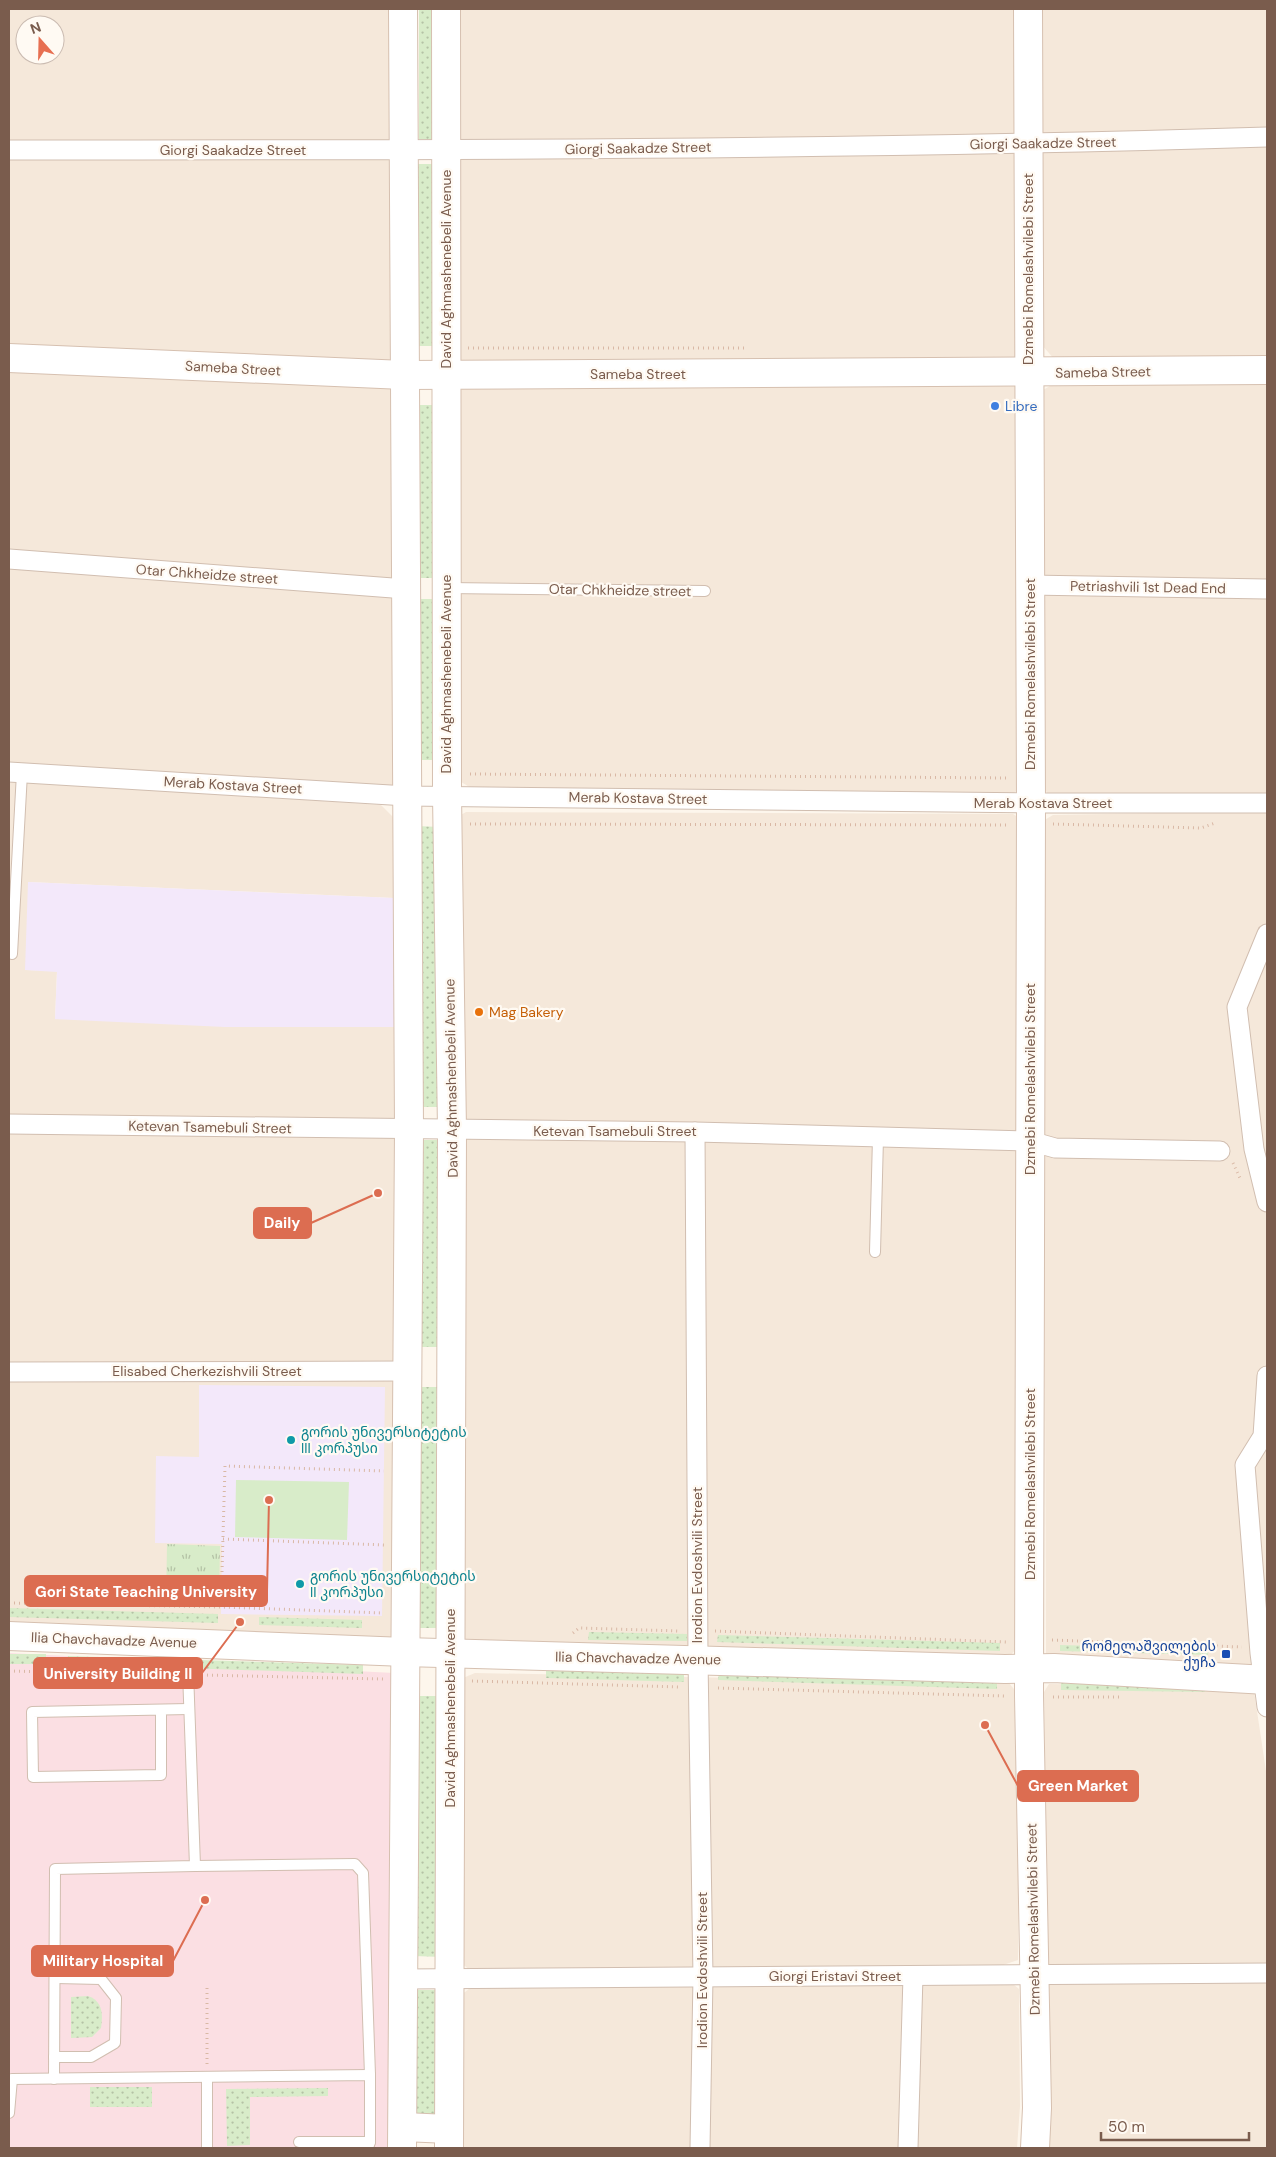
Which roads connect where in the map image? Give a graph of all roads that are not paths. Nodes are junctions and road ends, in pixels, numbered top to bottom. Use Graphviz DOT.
graph roads {
  1 [pos="403,9"];
  2 [pos="446,9"];
  3 [pos="1028,9"];
  4 [pos="1267,137"];
  5 [pos="1028,144"];
  6 [pos="9,150"];
  7 [pos="404,150"];
  8 [pos="446,150"];
  9 [pos="9,358"];
  10 [pos="1267,370"];
  11 [pos="1028,373"];
  12 [pos="404,375"];
  13 [pos="445,375"];
  14 [pos="9,559"];
  15 [pos="1029,585"];
  16 [pos="446,588"];
  17 [pos="406,589"];
  18 [pos="1267,589"];
  19 [pos="705,591"];
  20 [pos="15,773"];
  21 [pos="447,795"];
  22 [pos="407,796"];
  23 [pos="1031,803"];
  24 [pos="1267,803"];
  25 [pos="1267,934"];
  26 [pos="12,954"];
  27 [pos="9,1124"];
  28 [pos="409,1130"];
  29 [pos="452,1130"];
  30 [pos="695,1132"];
  31 [pos="878,1138"];
  32 [pos="1030,1141"];
  33 [pos="1220,1151"];
  34 [pos="1267,1202"];
  35 [pos="875,1252"];
  36 [pos="406,1370"];
  37 [pos="9,1372"];
  38 [pos="1267,1376"];
  39 [pos="9,1636"];
  40 [pos="186,1643"];
  41 [pos="405,1652"];
  42 [pos="449,1653"];
  43 [pos="698,1659"];
  44 [pos="1030,1668"];
  45 [pos="1266,1680"];
  46 [pos="1267,1707"];
  47 [pos="189,1709"];
  48 [pos="160,1710"];
  49 [pos="195,1866"];
  50 [pos="1267,1973"];
  51 [pos="1033,1975"];
  52 [pos="913,1976"];
  53 [pos="704,1977"];
  54 [pos="56,1978"];
  55 [pos="404,1979"];
  56 [pos="451,1979"];
  57 [pos="54,2057"];
  58 [pos="370,2075"];
  59 [pos="207,2077"];
  60 [pos="54,2079"];
  61 [pos="9,2113"];
  62 [pos="403,2138"];
  63 [pos="449,2139"];
  64 [pos="299,2142"];
  65 [pos="369,2145"];
  66 [pos="207,2148"];
  67 [pos="700,2148"];
  68 [pos="908,2148"];
  69 [pos="1035,2148"];
  1 -- 7 [label="street"];
  2 -- 8 [label="street, David Aghmashenebeli Avenue"];
  3 -- 5 [label="street, Dzmebi Romelashvilebi Street"];
  4 -- 5 [label="street, Giorgi Saakadze Street"];
  5 -- 8 [label="street, Giorgi Saakadze Street"];
  5 -- 11 [label="street, Dzmebi Romelashvilebi Street"];
  6 -- 7 [label="street, Giorgi Saakadze Street"];
  7 -- 8 [label="street, Giorgi Saakadze Street"];
  7 -- 12 [label="street"];
  8 -- 13 [label="street, David Aghmashenebeli Avenue"];
  9 -- 12 [label="street, Sameba Street"];
  10 -- 11 [label="street, Sameba Street"];
  11 -- 13 [label="street, Sameba Street"];
  11 -- 15 [label="street, Dzmebi Romelashvilebi Street"];
  12 -- 13 [label="street, Sameba Street"];
  12 -- 17 [label="street"];
  13 -- 16 [label="street, David Aghmashenebeli Avenue"];
  14 -- 17 [label="street, Otar Chkheidze street"];
  15 -- 18 [label="street, Petriashvili 1st Dead End"];
  15 -- 23 [label="street, Dzmebi Romelashvilebi Street"];
  16 -- 19 [label="lane, Otar Chkheidze street"];
  16 -- 21 [label="street, David Aghmashenebeli Avenue"];
  17 -- 22 [label="street"];
  20 -- 22 [label="street, Merab Kostava Street"];
  20 -- 26 [label="lane"];
  21 -- 22 [label="street, Merab Kostava Street"];
  21 -- 23 [label="street, Merab Kostava Street"];
  21 -- 29 [label="street, David Aghmashenebeli Avenue"];
  22 -- 28 [label="street"];
  23 -- 24 [label="street, Merab Kostava Street"];
  23 -- 32 [label="street, Dzmebi Romelashvilebi Street"];
  25 -- 34 [label="street"];
  27 -- 28 [label="street, Ketevan Tsamebuli Street"];
  28 -- 29 [label="street, Ketevan Tsamebuli Street"];
  28 -- 36 [label="street"];
  29 -- 30 [label="street, Ketevan Tsamebuli Street"];
  29 -- 42 [label="street, David Aghmashenebeli Avenue"];
  30 -- 31 [label="street, Ketevan Tsamebuli Street"];
  30 -- 43 [label="street, Irodion Evdoshvili Street"];
  31 -- 32 [label="street, Ketevan Tsamebuli Street"];
  31 -- 35 [label="lane"];
  32 -- 33 [label="street, Ketevan Tsamebuli Street"];
  32 -- 44 [label="street, Dzmebi Romelashvilebi Street"];
  36 -- 37 [label="street, Elisabed Cherkezishvili Street"];
  36 -- 41 [label="street"];
  38 -- 45 [label="street"];
  39 -- 40 [label="street, Ilia Chavchavadze Avenue"];
  40 -- 41 [label="street, Ilia Chavchavadze Avenue"];
  40 -- 47 [label="lane"];
  41 -- 42 [label="street, Ilia Chavchavadze Avenue"];
  41 -- 55 [label="street"];
  42 -- 43 [label="street, Ilia Chavchavadze Avenue"];
  42 -- 56 [label="street, David Aghmashenebeli Avenue"];
  43 -- 44 [label="street, Ilia Chavchavadze Avenue"];
  43 -- 53 [label="street, Irodion Evdoshvili Street"];
  44 -- 45 [label="street, Ilia Chavchavadze Avenue"];
  44 -- 51 [label="street, Dzmebi Romelashvilebi Street"];
  45 -- 46 [label="street"];
  47 -- 48 [label="lane"];
  47 -- 49 [label="lane"];
  48 -- 48 [label="lane"];
  49 -- 54 [label="lane"];
  49 -- 58 [label="lane"];
  50 -- 51 [label="street, Giorgi Eristavi Street"];
  51 -- 52 [label="street, Giorgi Eristavi Street"];
  51 -- 69 [label="street, Dzmebi Romelashvilebi Street"];
  52 -- 53 [label="street, Giorgi Eristavi Street"];
  52 -- 68 [label="street"];
  53 -- 56 [label="street, Giorgi Eristavi Street"];
  53 -- 67 [label="street, Irodion Evdoshvili Street"];
  54 -- 57 [label="lane"];
  54 -- 57 [label="lane"];
  55 -- 56 [label="street, Giorgi Eristavi Street"];
  55 -- 62 [label="street"];
  56 -- 63 [label="street, David Aghmashenebeli Avenue"];
  57 -- 60 [label="lane"];
  58 -- 59 [label="lane"];
  58 -- 65 [label="lane"];
  59 -- 60 [label="lane"];
  59 -- 66 [label="lane"];
  60 -- 61 [label="lane"];
  62 -- 63 [label="street"];
  64 -- 65 [label="lane"];
}
